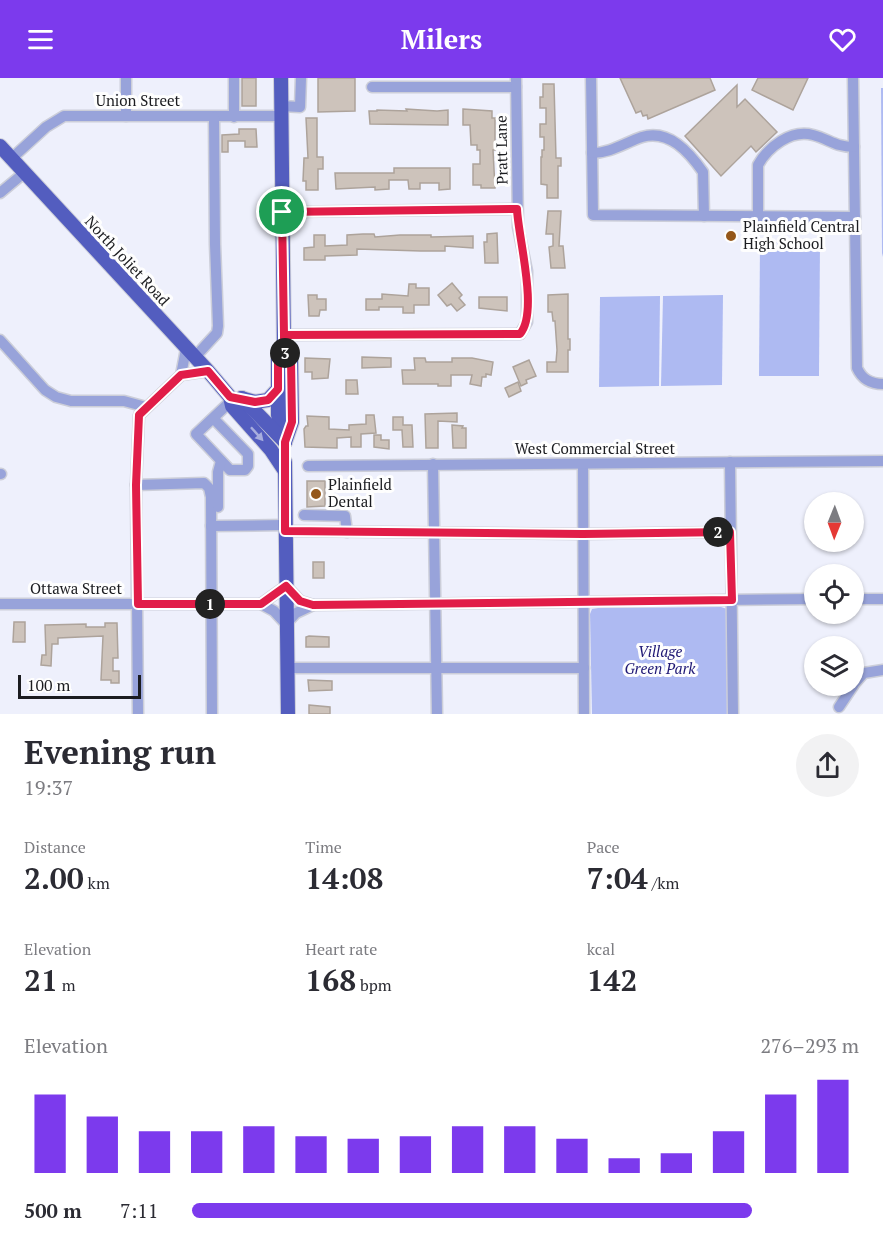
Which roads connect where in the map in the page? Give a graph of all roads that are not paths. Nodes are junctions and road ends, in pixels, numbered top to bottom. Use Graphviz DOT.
graph roads {
  1 [pos="126,78"];
  2 [pos="234,78"];
  3 [pos="281,78"];
  4 [pos="301,78"];
  5 [pos="591,78"];
  6 [pos="853,78"];
  7 [pos="516,82"];
  8 [pos="372,87"];
  9 [pos="281,111"];
  10 [pos="126,116"];
  11 [pos="214,117"];
  12 [pos="234,117"];
  13 [pos="0,147"];
  14 [pos="854,147"];
  15 [pos="592,153"];
  16 [pos="11,159"];
  17 [pos="24,172"];
  18 [pos="0,193"];
  19 [pos="517,209"];
  20 [pos="282,212"];
  21 [pos="704,216"];
  22 [pos="758,216"];
  23 [pos="855,217"];
  24 [pos="284,335"];
  25 [pos="0,340"];
  26 [pos="284,351"];
  27 [pos="190,353"];
  28 [pos="208,371"];
  29 [pos="181,375"];
  30 [pos="883,384"];
  31 [pos="278,389"];
  32 [pos="234,399"];
  33 [pos="146,407"];
  34 [pos="213,418"];
  35 [pos="285,442"];
  36 [pos="221,461"];
  37 [pos="883,461"];
  38 [pos="730,462"];
  39 [pos="434,464"];
  40 [pos="583,464"];
  41 [pos="308,466"];
  42 [pos="285,471"];
  43 [pos="136,485"];
  44 [pos="304,515"];
  45 [pos="215,526"];
  46 [pos="285,528"];
  47 [pos="346,532"];
  48 [pos="434,532"];
  49 [pos="730,532"];
  50 [pos="583,534"];
  51 [pos="286,586"];
  52 [pos="804,599"];
  53 [pos="864,599"];
  54 [pos="883,599"];
  55 [pos="732,600"];
  56 [pos="583,601"];
  57 [pos="435,603"];
  58 [pos="0,604"];
  59 [pos="138,604"];
  60 [pos="212,604"];
  61 [pos="261,604"];
  62 [pos="313,605"];
  63 [pos="286,624"];
  64 [pos="287,668"];
  65 [pos="436,668"];
  66 [pos="584,668"];
  67 [pos="883,670"];
  68 [pos="864,673"];
  69 [pos="846,696"];
  70 [pos="839,707"];
  71 [pos="138,714"];
  72 [pos="212,714"];
  73 [pos="288,714"];
  74 [pos="436,714"];
  75 [pos="584,714"];
  76 [pos="733,714"];
  1 -- 10 [label="street"];
  2 -- 12 [label="street"];
  3 -- 9 [label="main road"];
  4 -- 9 [label="street"];
  5 -- 15 [label="street"];
  6 -- 14 [label="street"];
  7 -- 8 [label="street"];
  7 -- 19 [label="street, Pratt Lane"];
  9 -- 12 [label="street, Union Street"];
  9 -- 20 [label="main road"];
  10 -- 11 [label="street, Union Street"];
  10 -- 16 [label="street, Union Street"];
  11 -- 12 [label="street, Union Street"];
  11 -- 27 [label="street"];
  13 -- 16 [label="main road, North Joliet Road"];
  14 -- 22 [label="street"];
  14 -- 23 [label="street"];
  15 -- 21 [label="street"];
  15 -- 21 [label="street"];
  16 -- 17 [label="main road, North Joliet Road"];
  17 -- 18 [label="street"];
  17 -- 27 [label="main road, North Joliet Road"];
  19 -- 20 [label="street"];
  19 -- 24 [label="street, Pratt Lane"];
  20 -- 24 [label="main road"];
  21 -- 22 [label="street"];
  22 -- 23 [label="street"];
  23 -- 30 [label="street"];
  24 -- 26 [label="main road"];
  25 -- 33 [label="street"];
  26 -- 31 [label="main road"];
  26 -- 35 [label="main road"];
  27 -- 28 [label="main road, North Joliet Road"];
  27 -- 29 [label="street"];
  28 -- 29 [label="street"];
  28 -- 32 [label="main road, North Joliet Road"];
  29 -- 33 [label="street"];
  31 -- 32 [label="main road"];
  31 -- 35 [label="main road"];
  32 -- 34 [label="street"];
  32 -- 35 [label="main road, North Joliet Road"];
  32 -- 42 [label="main road, North Joliet Road, one-way"];
  33 -- 43 [label="street"];
  34 -- 36 [label="street"];
  34 -- 36 [label="street"];
  35 -- 42 [label="main road"];
  36 -- 45 [label="street"];
  37 -- 38 [label="street, West Commercial Street"];
  38 -- 40 [label="street, West Commercial Street"];
  38 -- 49 [label="street"];
  39 -- 40 [label="street, West Commercial Street"];
  39 -- 41 [label="street, West Commercial Street"];
  39 -- 48 [label="street"];
  40 -- 50 [label="street"];
  42 -- 46 [label="main road"];
  43 -- 45 [label="street"];
  43 -- 59 [label="street"];
  44 -- 47 [label="street"];
  45 -- 46 [label="street"];
  45 -- 60 [label="street"];
  46 -- 47 [label="street"];
  46 -- 51 [label="main road"];
  47 -- 48 [label="street"];
  48 -- 50 [label="street"];
  48 -- 57 [label="street"];
  49 -- 50 [label="street"];
  49 -- 55 [label="street"];
  50 -- 56 [label="street"];
  51 -- 61 [label="street"];
  51 -- 62 [label="street"];
  51 -- 63 [label="main road"];
  52 -- 55 [label="street"];
  53 -- 54 [label="street"];
  55 -- 56 [label="street"];
  55 -- 76 [label="street"];
  56 -- 57 [label="street"];
  56 -- 66 [label="street"];
  57 -- 62 [label="street"];
  57 -- 65 [label="street"];
  58 -- 59 [label="street, Ottawa Street"];
  59 -- 60 [label="street, Ottawa Street"];
  59 -- 71 [label="street"];
  60 -- 61 [label="street, Ottawa Street"];
  60 -- 72 [label="street"];
  61 -- 63 [label="street"];
  62 -- 63 [label="street"];
  63 -- 64 [label="main road"];
  64 -- 65 [label="street"];
  64 -- 73 [label="main road"];
  65 -- 66 [label="street"];
  65 -- 74 [label="street"];
  66 -- 75 [label="street"];
  67 -- 68 [label="street"];
  69 -- 70 [label="street"];
}
